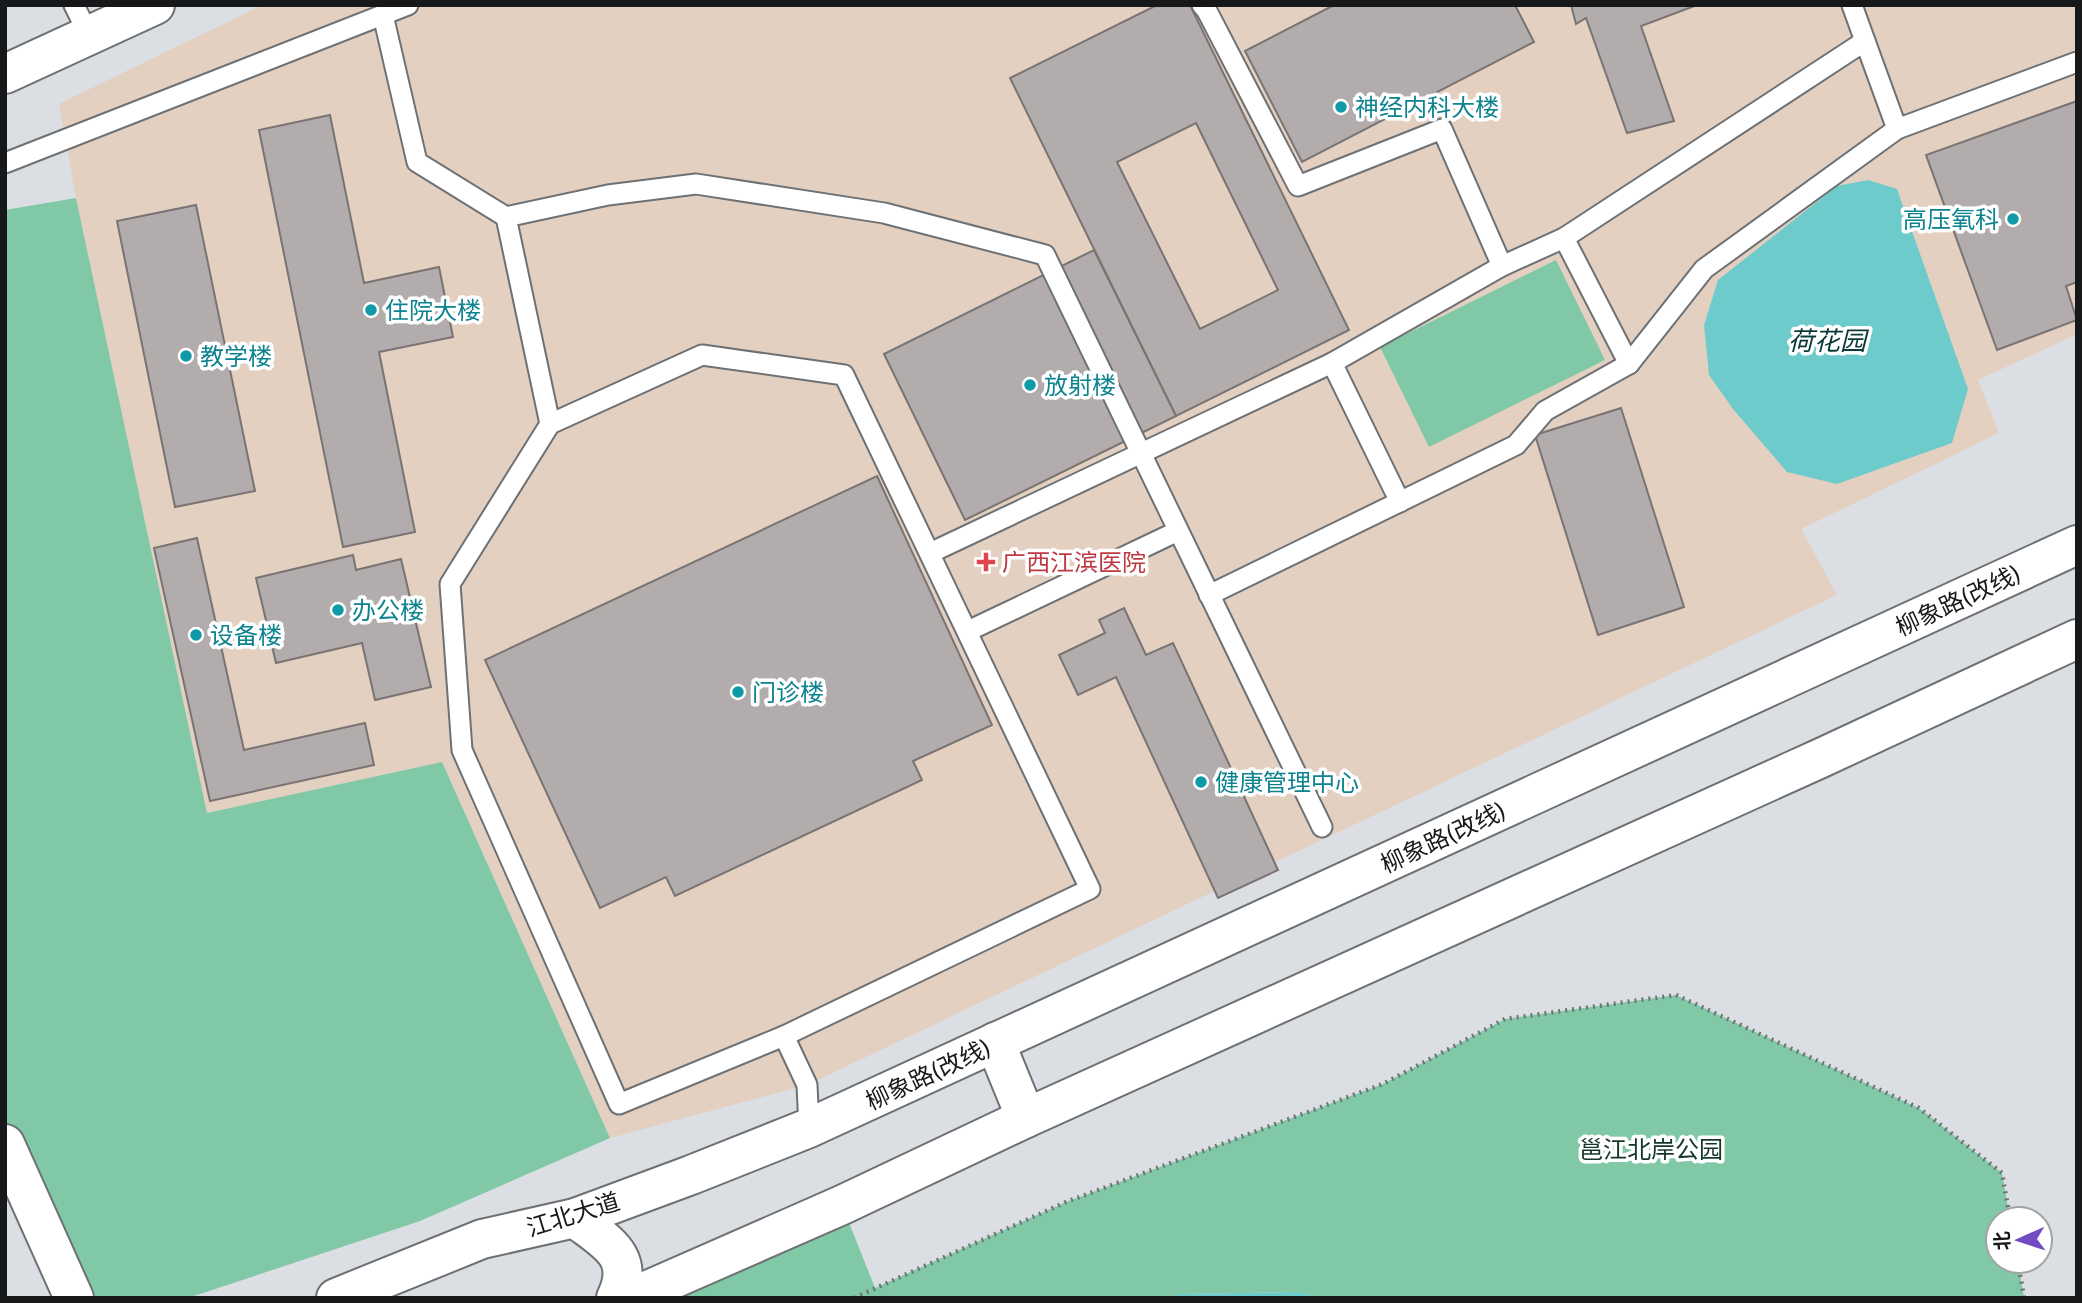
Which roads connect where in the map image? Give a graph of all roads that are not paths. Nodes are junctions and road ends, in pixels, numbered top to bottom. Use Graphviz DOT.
graph roads {
  1 [pos="155,5"];
  2 [pos="408,5"];
  3 [pos="1202,5"];
  4 [pos="1852,5"];
  5 [pos="383,15"];
  6 [pos="81,20"];
  7 [pos="1865,41"];
  8 [pos="2077,62"];
  9 [pos="5,74"];
  10 [pos="1897,129"];
  11 [pos="5,163"];
  12 [pos="506,217"];
  13 [pos="1564,238"];
  14 [pos="1502,266"];
  15 [pos="1332,363"];
  16 [pos="1629,364"];
  17 [pos="550,424"];
  18 [pos="1141,454"];
  19 [pos="1400,502"];
  20 [pos="1178,531"];
  21 [pos="2077,545"];
  22 [pos="930,553"];
  23 [pos="1209,594"];
  24 [pos="968,631"];
  25 [pos="2077,639"];
  26 [pos="1322,827"];
  27 [pos="784,1036"];
  28 [pos="995,1042"];
  29 [pos="1026,1118"];
  30 [pos="808,1128"];
  31 [pos="5,1144"];
  32 [pos="575,1217"];
  33 [pos="74,1298"];
  34 [pos="336,1298"];
  35 [pos="616,1298"];
  36 [pos="630,1298"];
  1 -- 6 [label="main road"];
  2 -- 5 [label="lane"];
  3 -- 14 [label="lane"];
  4 -- 7 [label="lane"];
  5 -- 11 [label="lane"];
  5 -- 12 [label="lane"];
  6 -- 9 [label="main road"];
  7 -- 10 [label="lane"];
  7 -- 13 [label="lane"];
  8 -- 10 [label="lane"];
  10 -- 16 [label="lane"];
  12 -- 17 [label="lane"];
  12 -- 18 [label="lane"];
  13 -- 14 [label="lane"];
  13 -- 16 [label="lane"];
  14 -- 15 [label="lane"];
  15 -- 18 [label="lane"];
  15 -- 19 [label="lane"];
  16 -- 19 [label="lane"];
  17 -- 22 [label="lane"];
  17 -- 27 [label="lane"];
  18 -- 20 [label="lane"];
  18 -- 22 [label="lane"];
  19 -- 23 [label="lane"];
  20 -- 23 [label="lane"];
  20 -- 24 [label="lane"];
  21 -- 28 [label="main road, 柳象路(改线)"];
  22 -- 24 [label="lane"];
  23 -- 26 [label="lane"];
  24 -- 27 [label="lane"];
  25 -- 29 [label="main road"];
  27 -- 30 [label="lane"];
  28 -- 29 [label="main road"];
  28 -- 30 [label="main road, 柳象路(改线)"];
  29 -- 36 [label="main road"];
  30 -- 32 [label="main road, 江北大道"];
  31 -- 33 [label="main road"];
  32 -- 34 [label="main road, 江北大道"];
  32 -- 35 [label="main road"];
}
